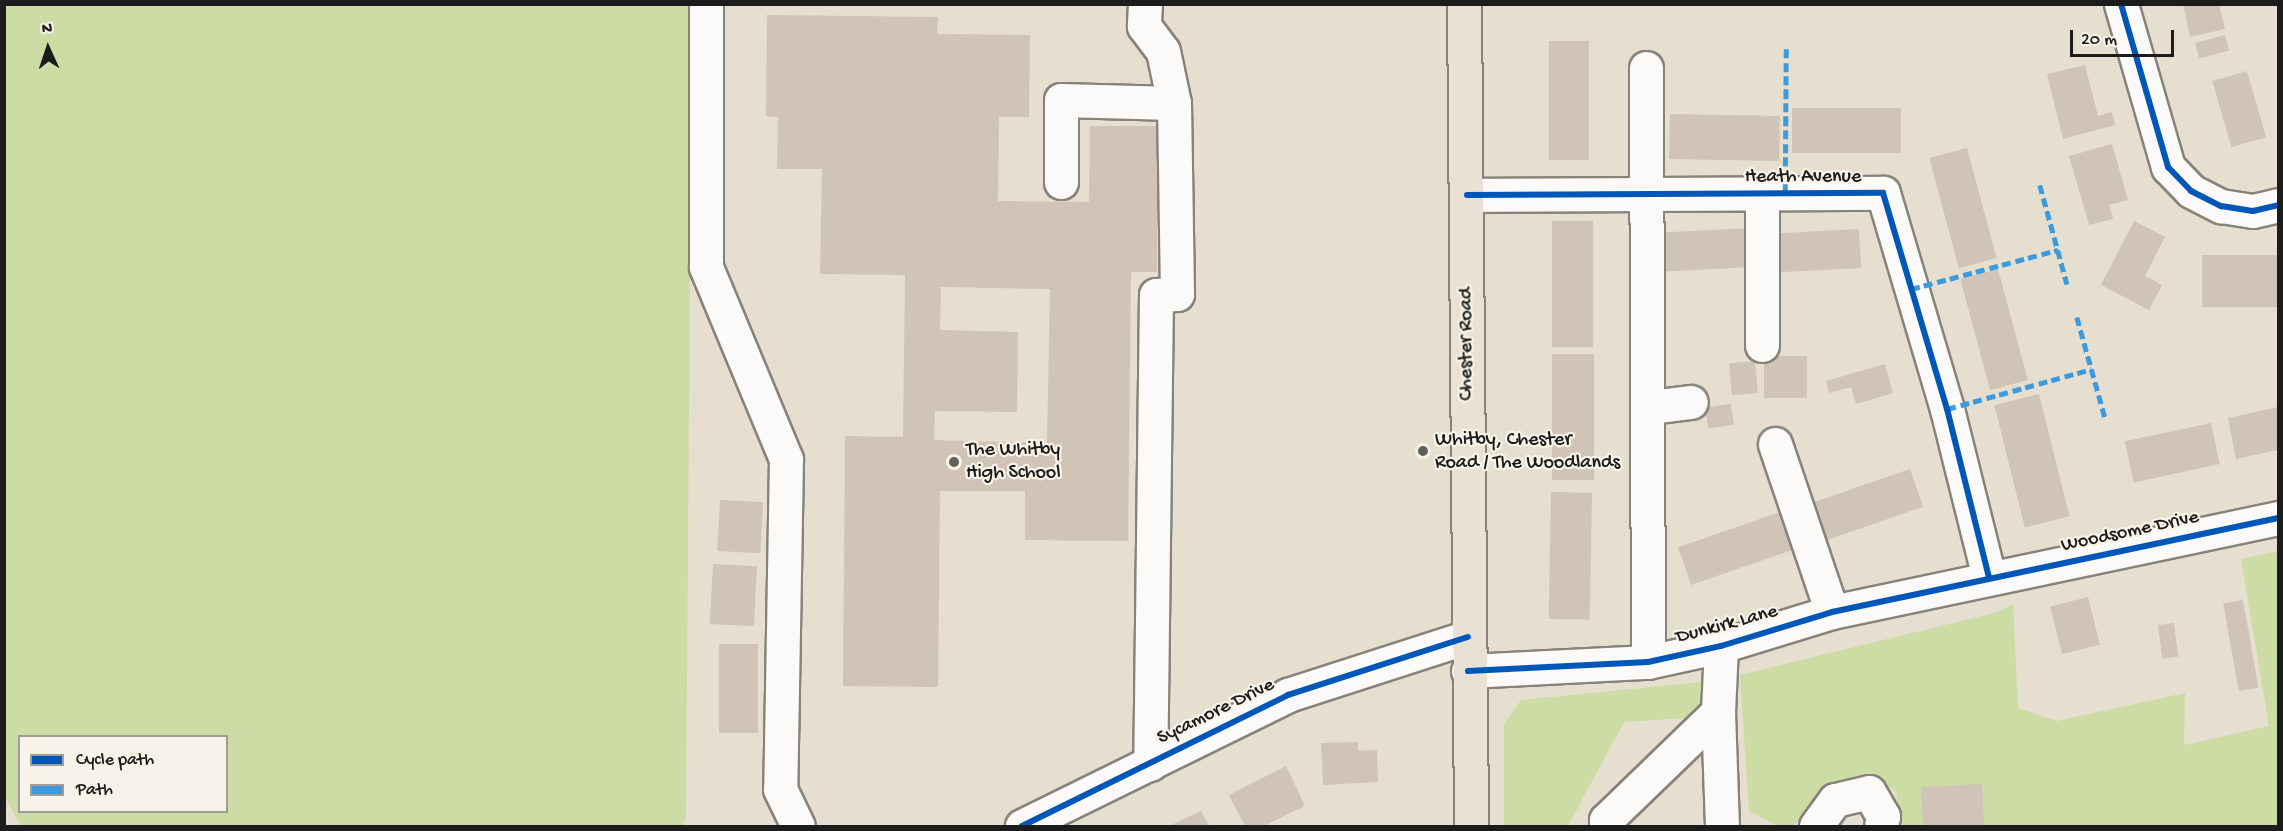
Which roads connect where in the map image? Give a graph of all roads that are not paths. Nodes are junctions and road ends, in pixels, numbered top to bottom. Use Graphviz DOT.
graph roads {
  1 [pos="706,4"];
  2 [pos="1145,4"];
  3 [pos="1464,4"];
  4 [pos="2121,4"];
  5 [pos="1646,68"];
  6 [pos="1174,103"];
  7 [pos="1061,182"];
  8 [pos="1646,194"];
  9 [pos="1762,194"];
  10 [pos="1467,195"];
  11 [pos="2278,206"];
  12 [pos="1762,345"];
  13 [pos="1691,402"];
  14 [pos="1650,407"];
  15 [pos="1775,444"];
  16 [pos="2278,518"];
  17 [pos="1989,578"];
  18 [pos="1832,612"];
  19 [pos="1468,637"];
  20 [pos="1721,646"];
  21 [pos="1648,662"];
  22 [pos="1468,670"];
  23 [pos="1718,712"];
  24 [pos="1149,764"];
  25 [pos="798,826"];
  26 [pos="1022,826"];
  27 [pos="1471,826"];
  28 [pos="1606,826"];
  29 [pos="1723,826"];
  30 [pos="1816,826"];
  31 [pos="1881,826"];
  1 -- 25 [label="street"];
  2 -- 6 [label="street"];
  3 -- 10 [label="main road, Chester Road"];
  4 -- 11 [label="street"];
  5 -- 8 [label="street"];
  6 -- 7 [label="street"];
  6 -- 24 [label="street"];
  8 -- 9 [label="street, Heath Avenue"];
  8 -- 10 [label="street, Heath Avenue"];
  8 -- 14 [label="street"];
  9 -- 12 [label="street"];
  9 -- 17 [label="street, Heath Avenue"];
  10 -- 19 [label="main road, Chester Road"];
  13 -- 14 [label="street"];
  14 -- 21 [label="street"];
  15 -- 18 [label="street"];
  16 -- 17 [label="street, Woodsome Drive"];
  17 -- 18 [label="street, Dunkirk Lane"];
  18 -- 20 [label="street, Dunkirk Lane"];
  19 -- 22 [label="main road, Chester Road"];
  19 -- 24 [label="street, Sycamore Drive"];
  20 -- 21 [label="street, Dunkirk Lane"];
  20 -- 23 [label="street"];
  21 -- 22 [label="street, Dunkirk Lane"];
  22 -- 27 [label="main road, Chester Road"];
  23 -- 28 [label="street"];
  23 -- 29 [label="street"];
  24 -- 26 [label="street, Sycamore Drive"];
  30 -- 31 [label="street"];
}
